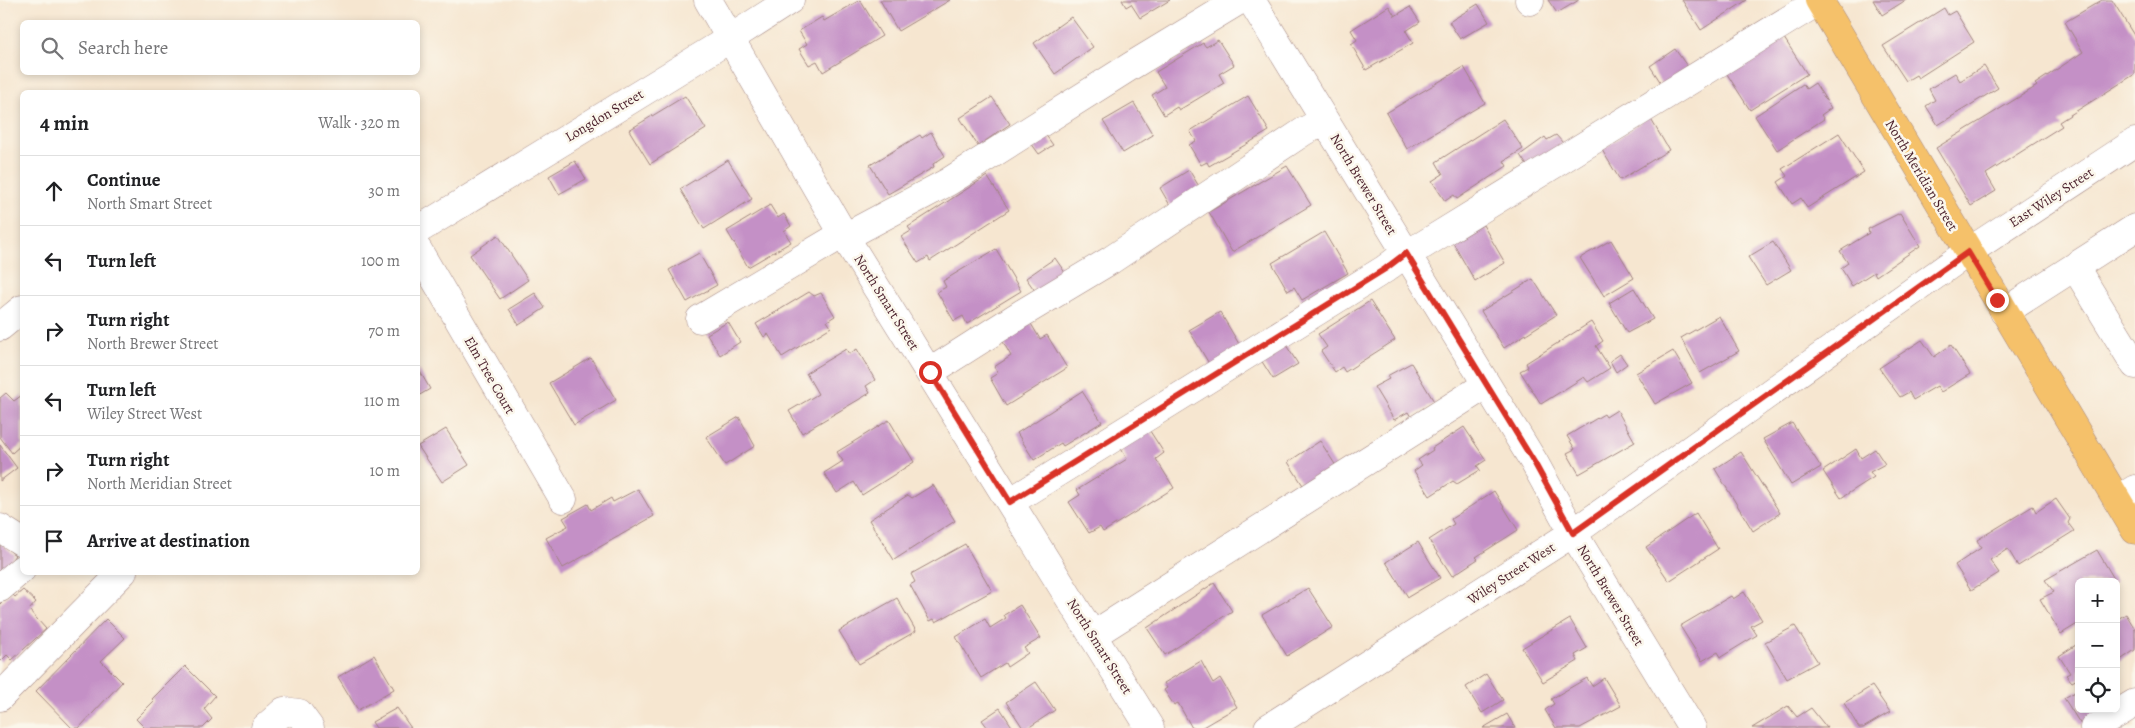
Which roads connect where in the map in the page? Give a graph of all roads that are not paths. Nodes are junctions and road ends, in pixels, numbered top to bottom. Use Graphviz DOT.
graph roads {
  1 [pos="708,0"];
  2 [pos="790,0"];
  3 [pos="1240,0"];
  4 [pos="1251,0"];
  5 [pos="1819,1"];
  6 [pos="731,38"];
  7 [pos="1324,120"];
  8 [pos="2135,142"];
  9 [pos="2135,228"];
  10 [pos="420,229"];
  11 [pos="844,235"];
  12 [pos="1968,252"];
  13 [pos="420,253"];
  14 [pos="1406,253"];
  15 [pos="2075,267"];
  16 [pos="20,311"];
  17 [pos="2004,312"];
  18 [pos="700,319"];
  19 [pos="0,327"];
  20 [pos="2135,365"];
  21 [pos="930,372"];
  22 [pos="1486,385"];
  23 [pos="2126,495"];
  24 [pos="562,499"];
  25 [pos="1010,502"];
  26 [pos="2135,530"];
  27 [pos="1573,533"];
  28 [pos="20,571"];
  29 [pos="120,575"];
  30 [pos="0,588"];
  31 [pos="1093,635"];
  32 [pos="0,697"];
  33 [pos="2135,703"];
  34 [pos="264,728"];
  35 [pos="310,728"];
  36 [pos="1150,728"];
  37 [pos="1268,728"];
  38 [pos="1692,728"];
  39 [pos="2094,728"];
  1 -- 6 [label="street, North Smart Street"];
  2 -- 6 [label="street, Longdon Street"];
  3 -- 11 [label="street"];
  4 -- 7 [label="street, North Brewer Street"];
  5 -- 12 [label="main road, North Meridian Street"];
  5 -- 14 [label="street"];
  6 -- 10 [label="street, Longdon Street"];
  6 -- 11 [label="street, North Smart Street"];
  7 -- 14 [label="street, North Brewer Street"];
  7 -- 21 [label="street"];
  8 -- 12 [label="street, East Wiley Street"];
  9 -- 15 [label="street"];
  11 -- 18 [label="street"];
  11 -- 21 [label="street, North Smart Street"];
  12 -- 17 [label="main road, North Meridian Street"];
  12 -- 27 [label="street, Wiley Street West"];
  13 -- 24 [label="street, Elm Tree Court"];
  14 -- 22 [label="street, North Brewer Street"];
  14 -- 25 [label="street"];
  15 -- 17 [label="street"];
  15 -- 20 [label="street"];
  16 -- 19 [label="street"];
  17 -- 23 [label="main road, North Meridian Street"];
  21 -- 25 [label="street, North Smart Street"];
  22 -- 27 [label="street, North Brewer Street"];
  22 -- 31 [label="street"];
  23 -- 26 [label="main road, North Meridian Street"];
  25 -- 31 [label="street, North Smart Street"];
  27 -- 37 [label="street, Wiley Street West"];
  27 -- 38 [label="street, North Brewer Street"];
  28 -- 30 [label="street"];
  29 -- 32 [label="street"];
  31 -- 36 [label="street, North Smart Street"];
  33 -- 39 [label="street"];
  34 -- 35 [label="street"];
}
